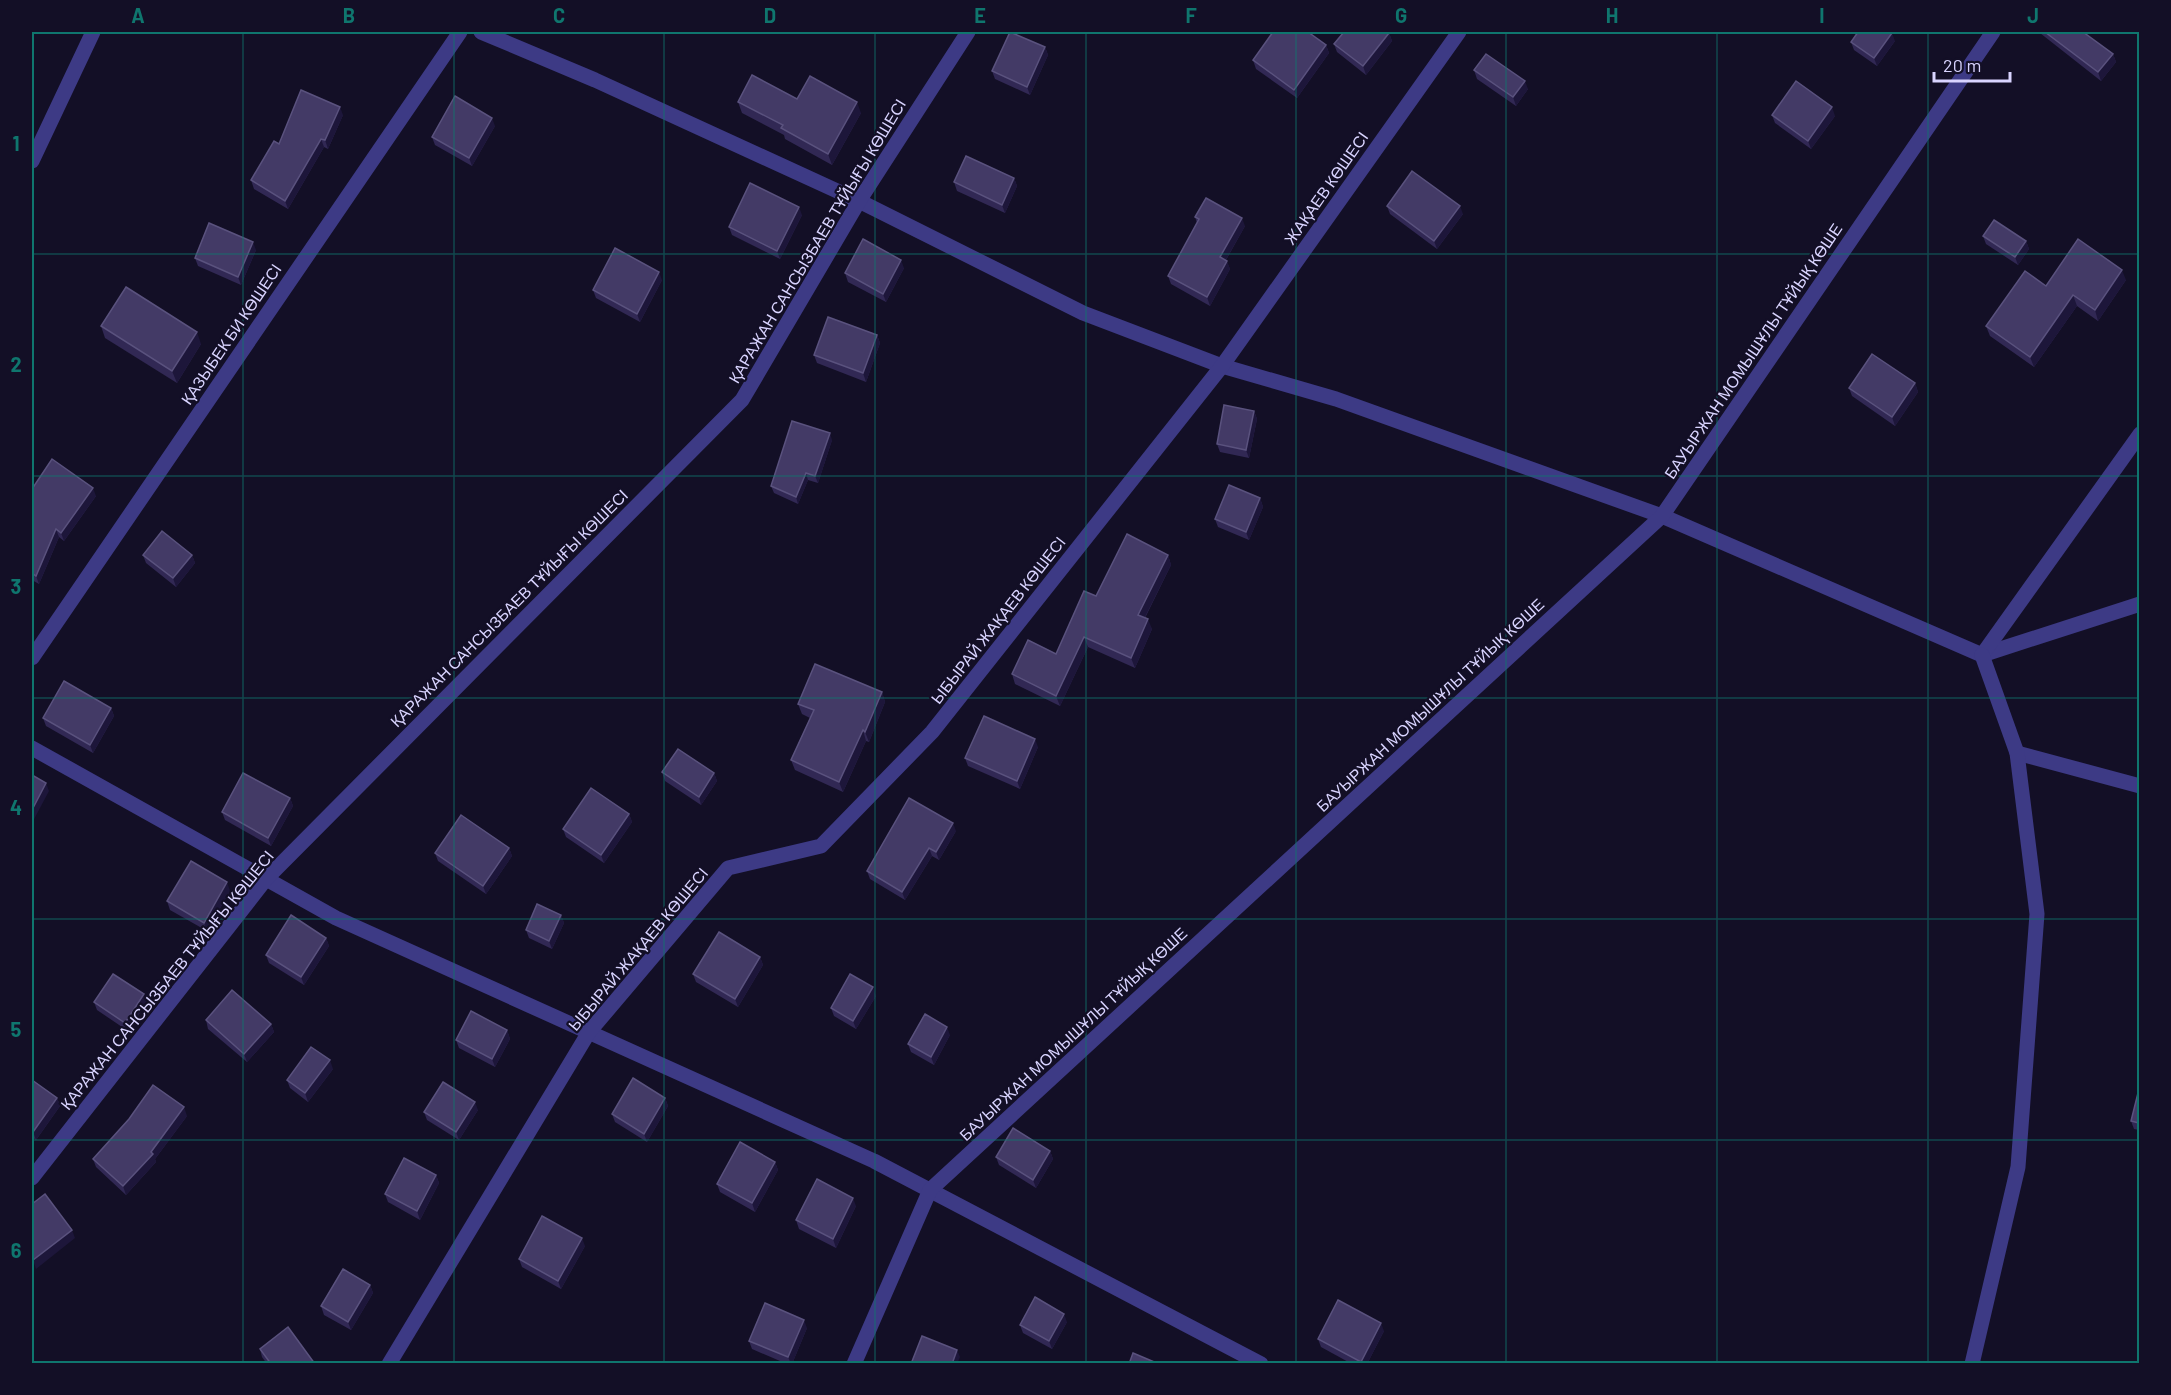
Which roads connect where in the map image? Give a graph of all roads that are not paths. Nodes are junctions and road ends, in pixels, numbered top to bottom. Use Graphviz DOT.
graph roads {
  1 [pos="93,32"];
  2 [pos="459,32"];
  3 [pos="481,32"];
  4 [pos="968,32"];
  5 [pos="1459,32"];
  6 [pos="1993,32"];
  7 [pos="32,161"];
  8 [pos="859,201"];
  9 [pos="1222,366"];
  10 [pos="2139,434"];
  11 [pos="1662,516"];
  12 [pos="2139,604"];
  13 [pos="1982,655"];
  14 [pos="32,658"];
  15 [pos="32,748"];
  16 [pos="2017,753"];
  17 [pos="2139,786"];
  18 [pos="266,879"];
  19 [pos="589,1032"];
  20 [pos="32,1178"];
  21 [pos="930,1190"];
  22 [pos="389,1364"];
  23 [pos="854,1364"];
  24 [pos="1261,1364"];
  25 [pos="1972,1364"];
  1 -- 7 [label="street"];
  2 -- 14 [label="street, ҚАЗЫБЕК БИ КӨШЕСІ"];
  3 -- 8 [label="street"];
  4 -- 8 [label="street, ҚАРАЖАН САНСЫЗБАЕВ ТҰЙЫҒЫ КӨШЕСІ"];
  5 -- 9 [label="street, ЖАҚАЕВ КӨШЕСІ"];
  6 -- 11 [label="street, БАУЫРЖАН МОМЫШҰЛЫ ТҰЙЫҚ КӨШЕ"];
  8 -- 9 [label="street"];
  8 -- 18 [label="street, ҚАРАЖАН САНСЫЗБАЕВ ТҰЙЫҒЫ КӨШЕСІ"];
  9 -- 11 [label="street"];
  9 -- 19 [label="street, ЫБЫРАЙ ЖАҚАЕВ КӨШЕСІ"];
  10 -- 13 [label="street"];
  11 -- 13 [label="street"];
  11 -- 21 [label="street, БАУЫРЖАН МОМЫШҰЛЫ ТҰЙЫҚ КӨШЕ"];
  12 -- 13 [label="street"];
  13 -- 16 [label="street"];
  15 -- 18 [label="street"];
  16 -- 17 [label="street"];
  16 -- 25 [label="street"];
  18 -- 19 [label="street"];
  18 -- 20 [label="street, ҚАРАЖАН САНСЫЗБАЕВ ТҰЙЫҒЫ КӨШЕСІ"];
  19 -- 21 [label="street"];
  19 -- 22 [label="street, ЫБЫРАЙ ЖАҚАЕВ КӨШЕСІ"];
  21 -- 23 [label="street, БАУЫРЖАН МОМЫШҰЛЫ ТҰЙЫҚ КӨШЕ"];
  21 -- 24 [label="street"];
}
